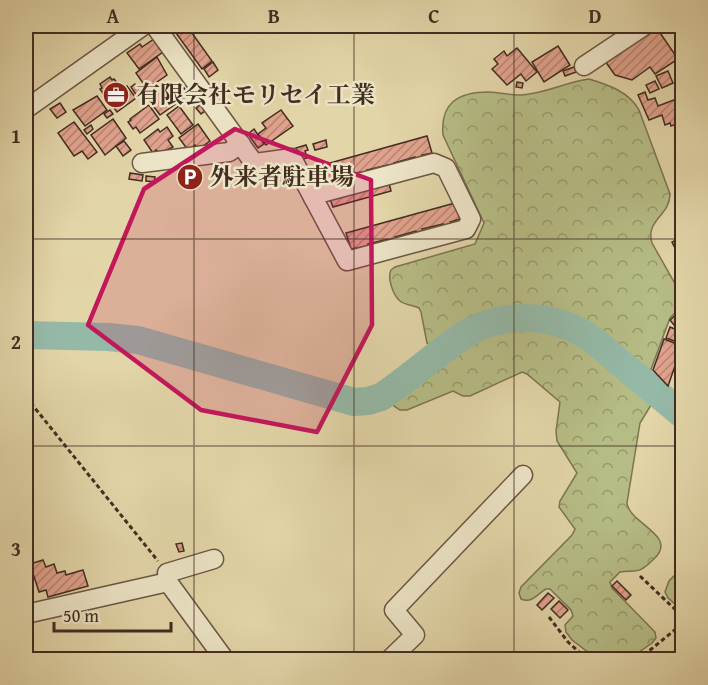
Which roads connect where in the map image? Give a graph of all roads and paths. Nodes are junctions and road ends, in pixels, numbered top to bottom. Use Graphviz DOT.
graph roads {
  1 [pos="143,26"];
  2 [pos="155,26"];
  3 [pos="644,26"];
  4 [pos="584,66"];
  5 [pos="26,109"];
  6 [pos="241,144"];
  7 [pos="142,163"];
  8 [pos="313,198"];
  9 [pos="26,397"];
  10 [pos="523,475"];
  11 [pos="214,559"];
  12 [pos="640,576"];
  13 [pos="167,577"];
  14 [pos="26,614"];
  15 [pos="682,616"];
  16 [pos="549,617"];
  17 [pos="682,624"];
  18 [pos="225,660"];
  19 [pos="389,660"];
  20 [pos="588,660"];
  21 [pos="638,660"];
  1 -- 5 [label="street"];
  2 -- 6 [label="street"];
  3 -- 4 [label="street"];
  6 -- 7 [label="street"];
  6 -- 8 [label="street"];
  8 -- 8 [label="street"];
  9 -- 13 [label="path"];
  10 -- 19 [label="street"];
  11 -- 13 [label="street"];
  12 -- 15 [label="path"];
  13 -- 14 [label="street"];
  13 -- 18 [label="street"];
  16 -- 20 [label="path"];
  17 -- 21 [label="path"];
}
